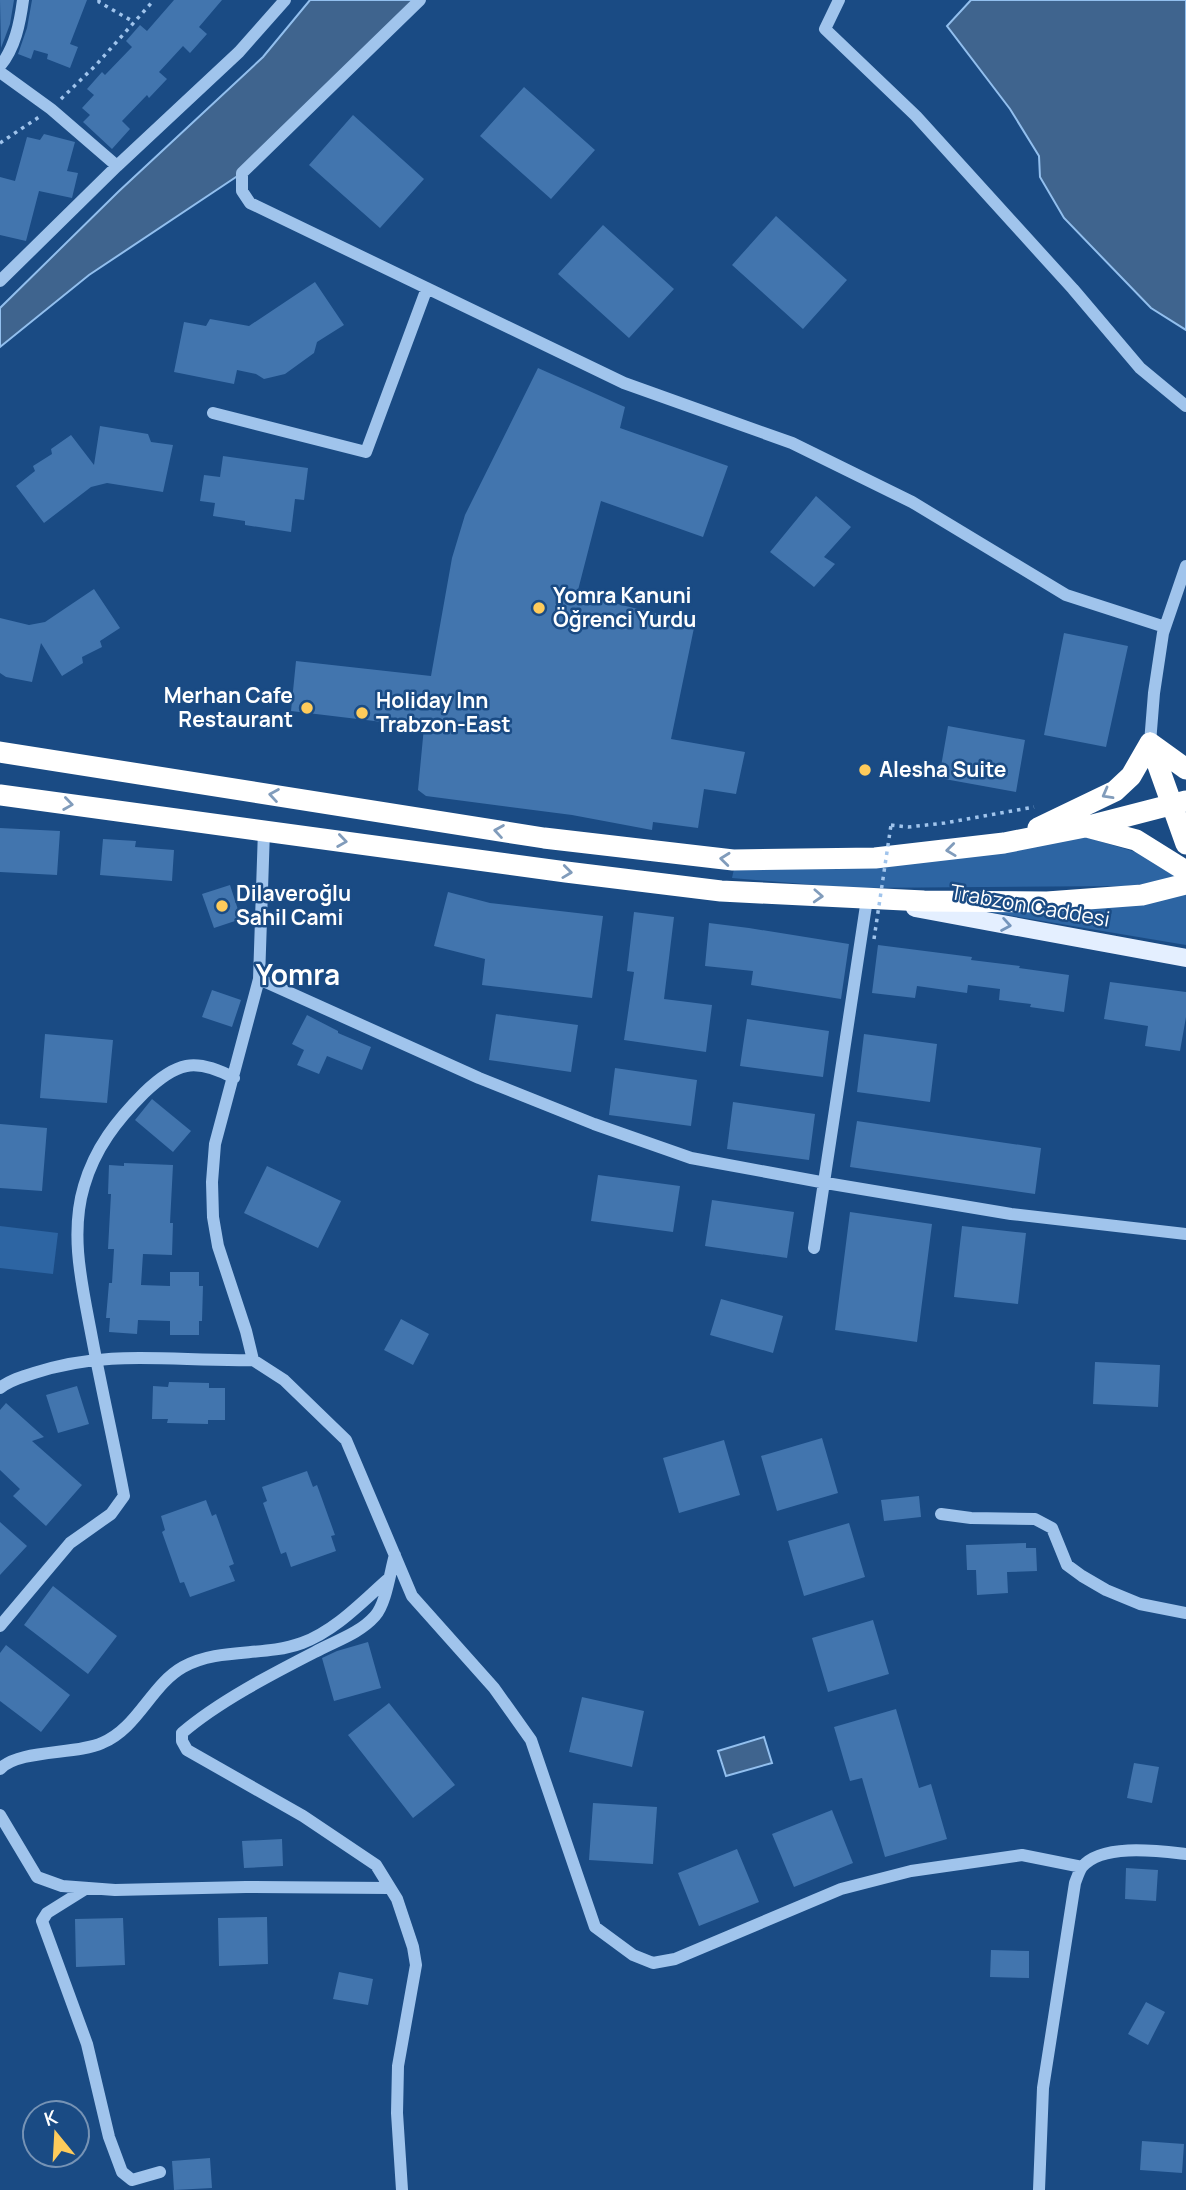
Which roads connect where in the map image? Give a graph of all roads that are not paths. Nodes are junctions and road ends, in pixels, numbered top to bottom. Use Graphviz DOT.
graph roads {
  1 [pos="23,0"];
  2 [pos="285,0"];
  3 [pos="420,0"];
  4 [pos="839,0"];
  5 [pos="0,66"];
  6 [pos="0,72"];
  7 [pos="117,166"];
  8 [pos="0,281"];
  9 [pos="427,288"];
  10 [pos="1186,406"];
  11 [pos="214,413"];
  12 [pos="1186,566"];
  13 [pos="1166,627"];
  14 [pos="1150,743"];
  15 [pos="0,752"];
  16 [pos="1186,769"];
  17 [pos="0,795"];
  18 [pos="1179,803"];
  19 [pos="1085,827"];
  20 [pos="264,830"];
  21 [pos="1004,843"];
  22 [pos="1186,844"];
  23 [pos="1186,871"];
  24 [pos="1186,884"];
  25 [pos="867,899"];
  26 [pos="1186,958"];
  27 [pos="259,979"];
  28 [pos="234,1078"];
  29 [pos="826,1184"];
  30 [pos="1186,1234"];
  31 [pos="814,1248"];
  32 [pos="96,1358"];
  33 [pos="253,1360"];
  34 [pos="0,1388"];
  35 [pos="941,1514"];
  36 [pos="395,1555"];
  37 [pos="387,1580"];
  38 [pos="1186,1613"];
  39 [pos="0,1626"];
  40 [pos="0,1769"];
  41 [pos="0,1815"];
  42 [pos="1186,1854"];
  43 [pos="1082,1867"];
  44 [pos="88,1888"];
  45 [pos="389,1888"];
  46 [pos="160,2172"];
  47 [pos="402,2190"];
  48 [pos="1039,2190"];
  1 -- 5 [label="street"];
  2 -- 7 [label="street"];
  3 -- 9 [label="street"];
  4 -- 10 [label="street"];
  6 -- 7 [label="street"];
  7 -- 8 [label="street"];
  9 -- 11 [label="street"];
  9 -- 13 [label="street"];
  12 -- 13 [label="street"];
  13 -- 14 [label="street"];
  14 -- 16 [label="highway"];
  14 -- 18 [label="highway"];
  14 -- 21 [label="highway, one-way"];
  21 -- 15 [label="highway, one-way"];
  17 -- 20 [label="highway, one-way"];
  18 -- 19 [label="highway"];
  18 -- 22 [label="highway"];
  19 -- 21 [label="highway"];
  19 -- 23 [label="highway"];
  20 -- 25 [label="highway, one-way"];
  20 -- 27 [label="street"];
  24 -- 25 [label="highway"];
  25 -- 26 [label="main road, Trabzon Caddesi, one-way"];
  25 -- 29 [label="street"];
  27 -- 28 [label="street"];
  27 -- 29 [label="street"];
  28 -- 32 [label="street"];
  28 -- 33 [label="street"];
  29 -- 30 [label="street"];
  29 -- 31 [label="street"];
  32 -- 33 [label="street"];
  32 -- 34 [label="street"];
  32 -- 39 [label="street"];
  33 -- 36 [label="street"];
  35 -- 38 [label="street"];
  36 -- 37 [label="street"];
  36 -- 43 [label="street"];
  37 -- 40 [label="street"];
  37 -- 45 [label="street"];
  41 -- 44 [label="street"];
  42 -- 43 [label="street"];
  43 -- 48 [label="street"];
  44 -- 45 [label="street"];
  44 -- 46 [label="street"];
  45 -- 47 [label="street"];
}
